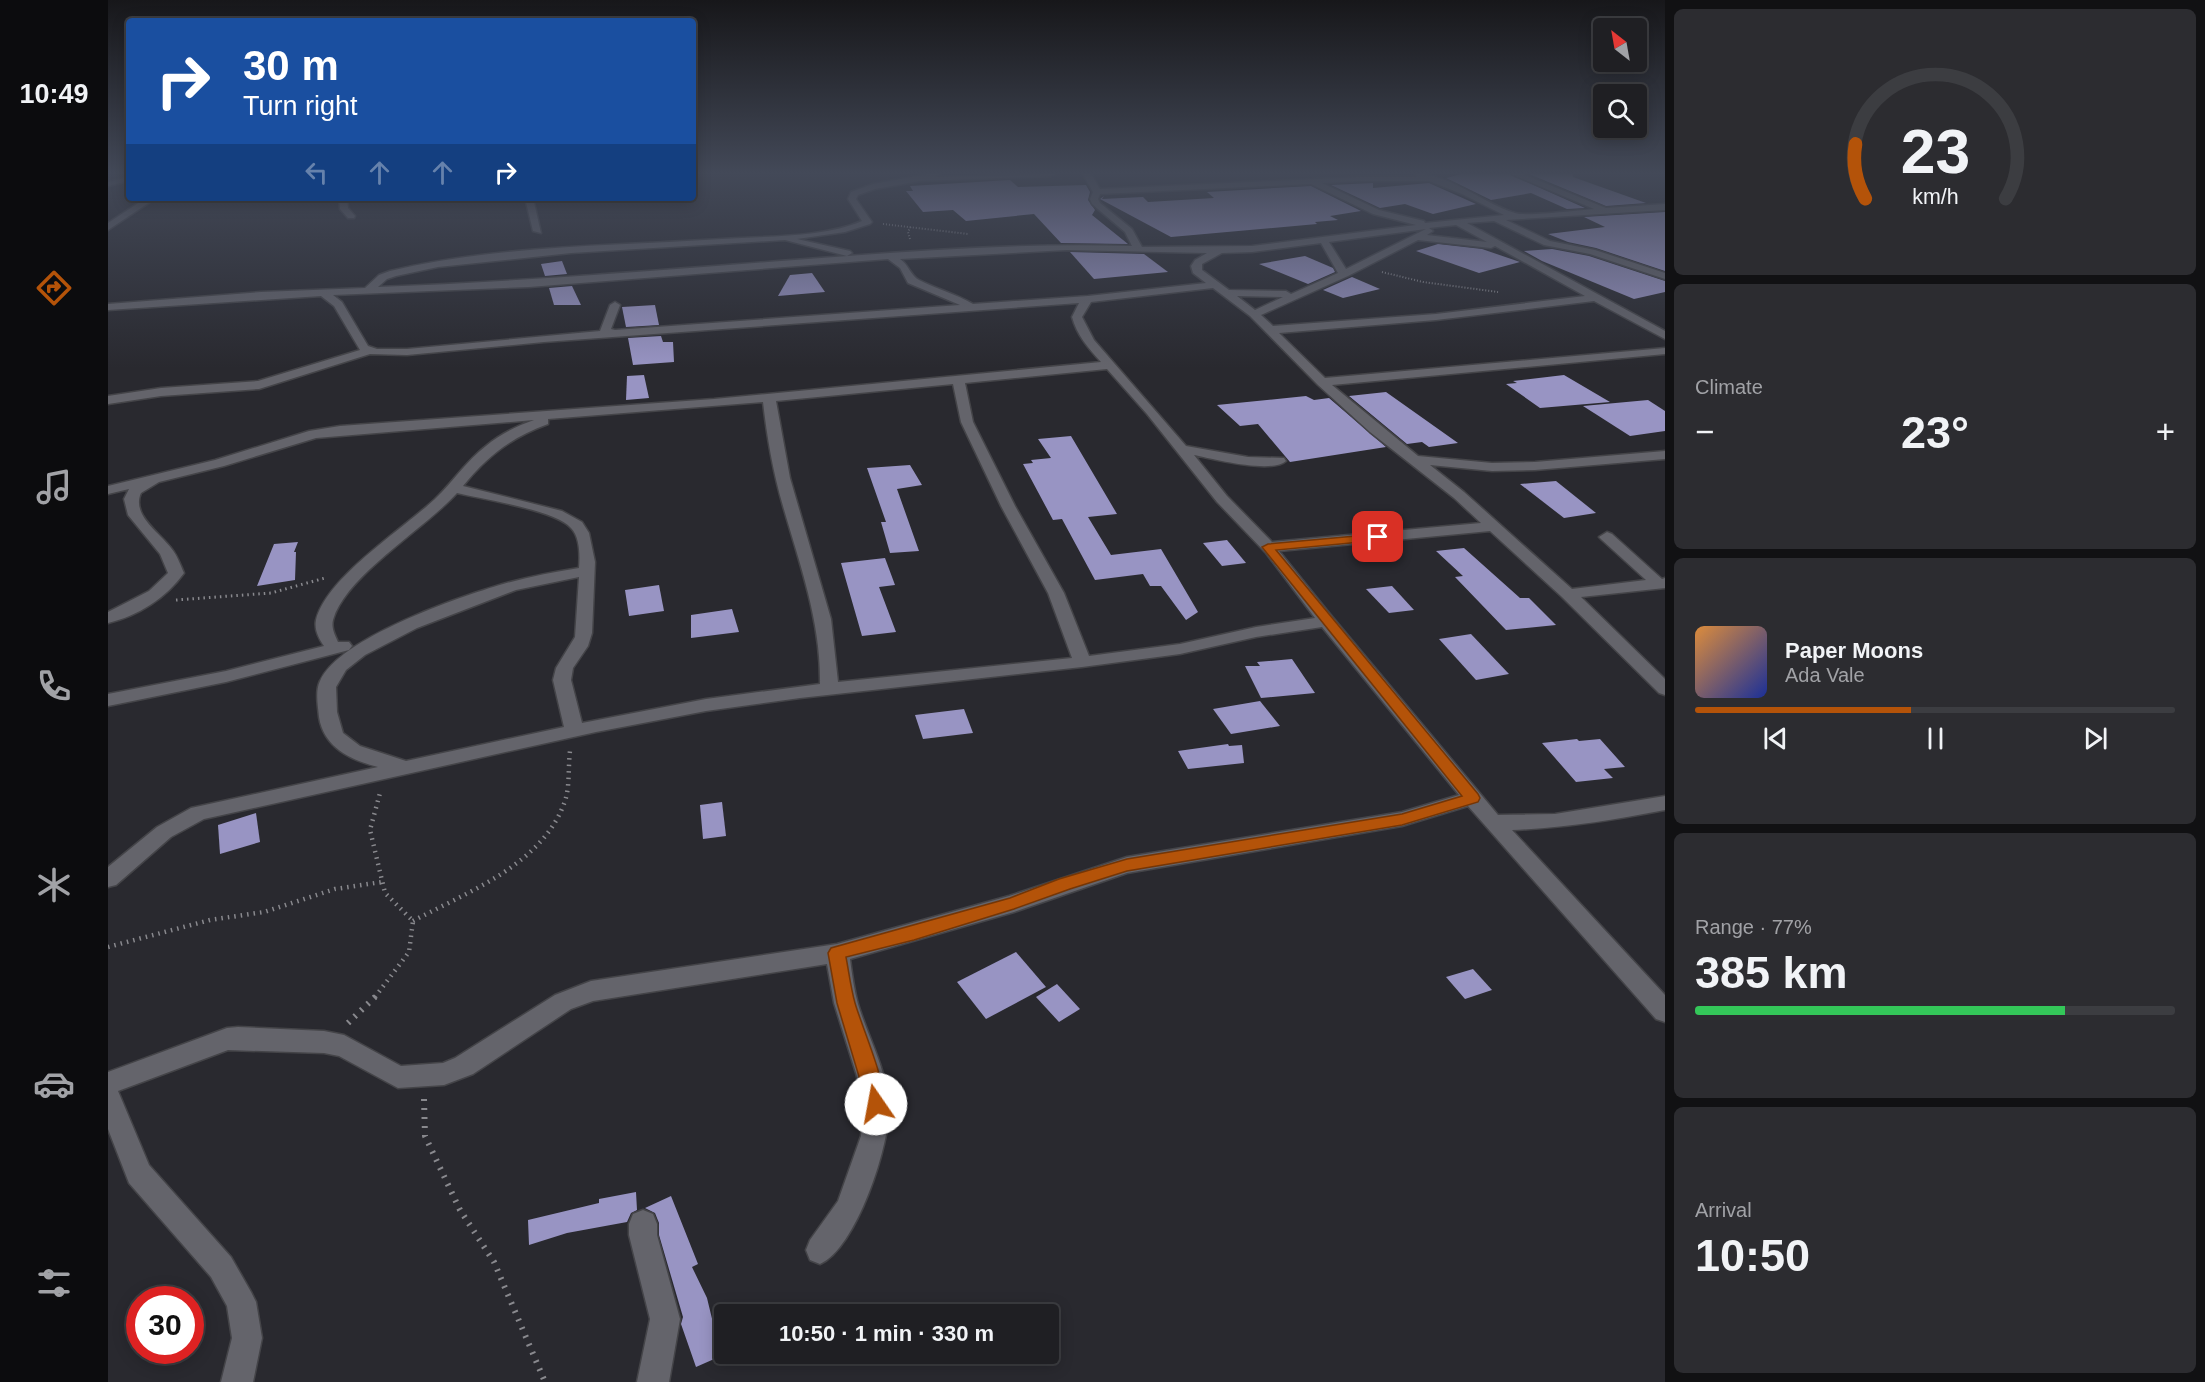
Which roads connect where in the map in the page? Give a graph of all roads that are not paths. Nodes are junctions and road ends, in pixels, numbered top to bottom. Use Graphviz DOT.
graph roads {
  1 [pos="775,238"];
  2 [pos="784,238"];
  3 [pos="1131,238"];
  4 [pos="1327,238"];
  5 [pos="1415,238"];
  6 [pos="1434,238"];
  7 [pos="1465,238"];
  8 [pos="1488,238"];
  9 [pos="1538,238"];
  10 [pos="1323,239"];
  11 [pos="1473,242"];
  12 [pos="689,245"];
  13 [pos="1136,245"];
  14 [pos="1504,247"];
  15 [pos="1213,250"];
  16 [pos="891,256"];
  17 [pos="878,257"];
  18 [pos="1378,257"];
  19 [pos="1378,271"];
  20 [pos="663,273"];
  21 [pos="1344,274"];
  22 [pos="1665,276"];
  23 [pos="1361,278"];
  24 [pos="1330,280"];
  25 [pos="1220,289"];
  26 [pos="933,290"];
  27 [pos="367,291"];
  28 [pos="324,293"];
  29 [pos="1297,294"];
  30 [pos="1594,298"];
  31 [pos="1088,299"];
  32 [pos="615,304"];
  33 [pos="108,307"];
  34 [pos="972,308"];
  35 [pos="895,313"];
  36 [pos="1254,314"];
  37 [pos="1269,330"];
  38 [pos="614,334"];
  39 [pos="1665,336"];
  40 [pos="369,351"];
  41 [pos="1665,351"];
  42 [pos="1109,365"];
  43 [pos="958,380"];
  44 [pos="1322,382"];
  45 [pos="769,397"];
  46 [pos="108,400"];
  47 [pos="558,415"];
  48 [pos="1181,449"];
  49 [pos="1665,455"];
  50 [pos="1415,460"];
  51 [pos="1279,461"];
  52 [pos="164,476"];
  53 [pos="455,488"];
  54 [pos="108,490"];
  55 [pos="1493,526"];
  56 [pos="1607,537"];
  57 [pos="1268,547"];
  58 [pos="586,571"];
  59 [pos="1662,583"];
  60 [pos="1568,594"];
  61 [pos="108,618"];
  62 [pos="1327,621"];
  63 [pos="411,625"];
  64 [pos="334,649"];
  65 [pos="1082,662"];
  66 [pos="829,689"];
  67 [pos="1665,689"];
  68 [pos="108,700"];
  69 [pos="573,731"];
  70 [pos="406,767"];
  71 [pos="1472,798"];
  72 [pos="1665,803"];
  73 [pos="1492,823"];
  74 [pos="108,879"];
  75 [pos="837,953"];
  76 [pos="1665,1012"];
  77 [pos="108,1083"];
  78 [pos="108,1096"];
  79 [pos="643,1224"];
  80 [pos="820,1250"];
  81 [pos="237,1382"];
  82 [pos="653,1382"];
  1 -- 12 [label="street"];
  2 -- 17 [label="street"];
  3 -- 13 [label="street"];
  4 -- 10 [label="street"];
  5 -- 18 [label="street"];
  6 -- 11 [label="street"];
  7 -- 11 [label="street"];
  8 -- 14 [label="street"];
  9 -- 22 [label="street"];
  10 -- 15 [label="street"];
  10 -- 21 [label="street"];
  11 -- 14 [label="street"];
  12 -- 20 [label="street"];
  12 -- 27 [label="street"];
  13 -- 15 [label="street"];
  13 -- 16 [label="street"];
  14 -- 30 [label="street"];
  15 -- 25 [label="street"];
  16 -- 17 [label="street"];
  16 -- 26 [label="street"];
  17 -- 20 [label="street"];
  18 -- 19 [label="street"];
  18 -- 21 [label="street"];
  20 -- 27 [label="street"];
  21 -- 24 [label="street"];
  23 -- 24 [label="street"];
  24 -- 29 [label="street"];
  25 -- 29 [label="street"];
  25 -- 31 [label="street"];
  25 -- 36 [label="street"];
  26 -- 34 [label="street"];
  26 -- 35 [label="street"];
  27 -- 28 [label="street"];
  28 -- 33 [label="street"];
  28 -- 40 [label="street"];
  29 -- 36 [label="street"];
  30 -- 37 [label="street"];
  30 -- 39 [label="street"];
  31 -- 34 [label="street"];
  31 -- 42 [label="street"];
  32 -- 38 [label="street"];
  34 -- 35 [label="street"];
  35 -- 38 [label="street"];
  36 -- 37 [label="street"];
  37 -- 44 [label="street"];
  38 -- 40 [label="street"];
  40 -- 46 [label="street"];
  41 -- 44 [label="street"];
  42 -- 43 [label="street"];
  42 -- 48 [label="street"];
  43 -- 45 [label="street"];
  43 -- 65 [label="street"];
  44 -- 50 [label="street"];
  45 -- 47 [label="street"];
  45 -- 66 [label="street"];
  47 -- 52 [label="street"];
  47 -- 53 [label="street"];
  48 -- 51 [label="street"];
  48 -- 57 [label="street"];
  49 -- 50 [label="street"];
  50 -- 55 [label="street"];
  52 -- 54 [label="street"];
  52 -- 61 [label="street"];
  53 -- 58 [label="street"];
  53 -- 64 [label="street"];
  55 -- 57 [label="street"];
  55 -- 60 [label="street"];
  56 -- 59 [label="street"];
  57 -- 62 [label="street"];
  58 -- 63 [label="street"];
  58 -- 69 [label="street"];
  59 -- 60 [label="street"];
  60 -- 67 [label="street"];
  62 -- 65 [label="street"];
  62 -- 71 [label="street"];
  63 -- 64 [label="street"];
  63 -- 70 [label="street"];
  64 -- 68 [label="street"];
  65 -- 66 [label="street"];
  66 -- 69 [label="street"];
  69 -- 70 [label="street"];
  70 -- 74 [label="street"];
  71 -- 73 [label="street"];
  71 -- 75 [label="street"];
  72 -- 73 [label="street"];
  73 -- 76 [label="street"];
  75 -- 77 [label="street"];
  75 -- 80 [label="street"];
  78 -- 81 [label="street"];
  79 -- 82 [label="street"];
}
